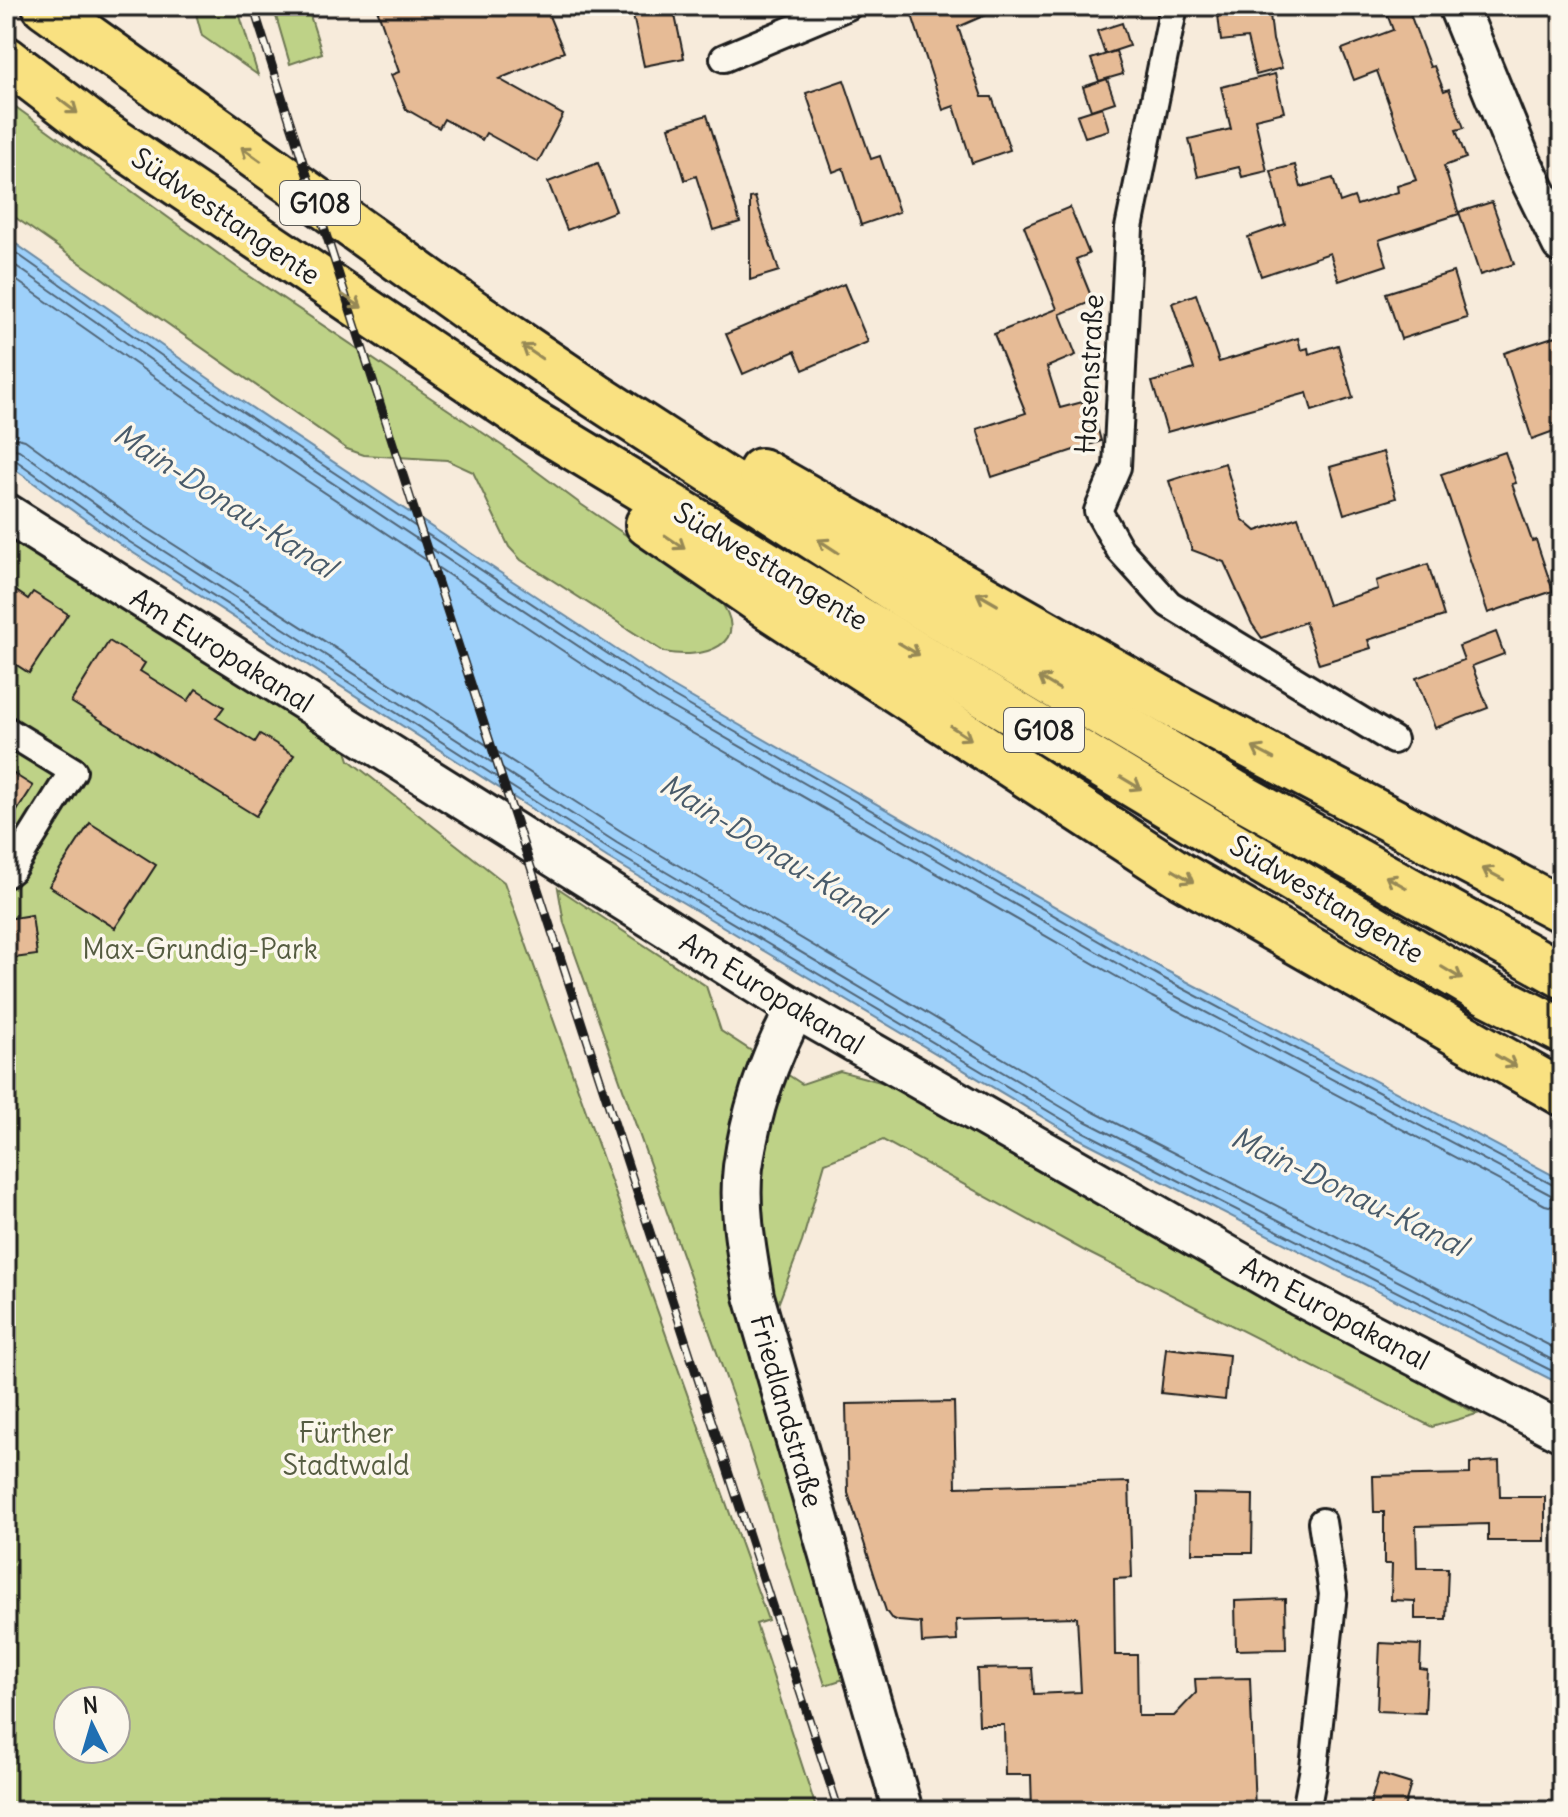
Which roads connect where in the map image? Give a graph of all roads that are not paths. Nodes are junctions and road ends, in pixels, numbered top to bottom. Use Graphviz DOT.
graph roads {
  1 [pos="45,6"];
  2 [pos="848,6"];
  3 [pos="1174,6"];
  4 [pos="1458,6"];
  5 [pos="724,58"];
  6 [pos="6,59"];
  7 [pos="1562,244"];
  8 [pos="596,396"];
  9 [pos="530,421"];
  10 [pos="6,513"];
  11 [pos="6,730"];
  12 [pos="1393,740"];
  13 [pos="6,874"];
  14 [pos="1562,910"];
  15 [pos="1562,975"];
  16 [pos="796,1009"];
  17 [pos="1562,1031"];
  18 [pos="1562,1093"];
  19 [pos="1562,1432"];
  20 [pos="1322,1522"];
  21 [pos="903,1811"];
  22 [pos="1306,1811"];
  8 -- 1 [label="highway, Südwesttangente / G108, one-way"];
  2 -- 5 [label="street"];
  3 -- 12 [label="street, Hasenstraße"];
  4 -- 7 [label="main road"];
  6 -- 9 [label="highway, Südwesttangente / G108, one-way"];
  14 -- 8 [label="highway, one-way"];
  15 -- 8 [label="highway, Südwesttangente / G108, one-way"];
  9 -- 17 [label="highway, Südwesttangente / G108, one-way"];
  9 -- 18 [label="highway, one-way"];
  10 -- 16 [label="main road, Am Europakanal"];
  11 -- 13 [label="street"];
  16 -- 19 [label="main road, Am Europakanal"];
  16 -- 21 [label="main road, Friedlandstraße"];
  20 -- 22 [label="street"];
}
